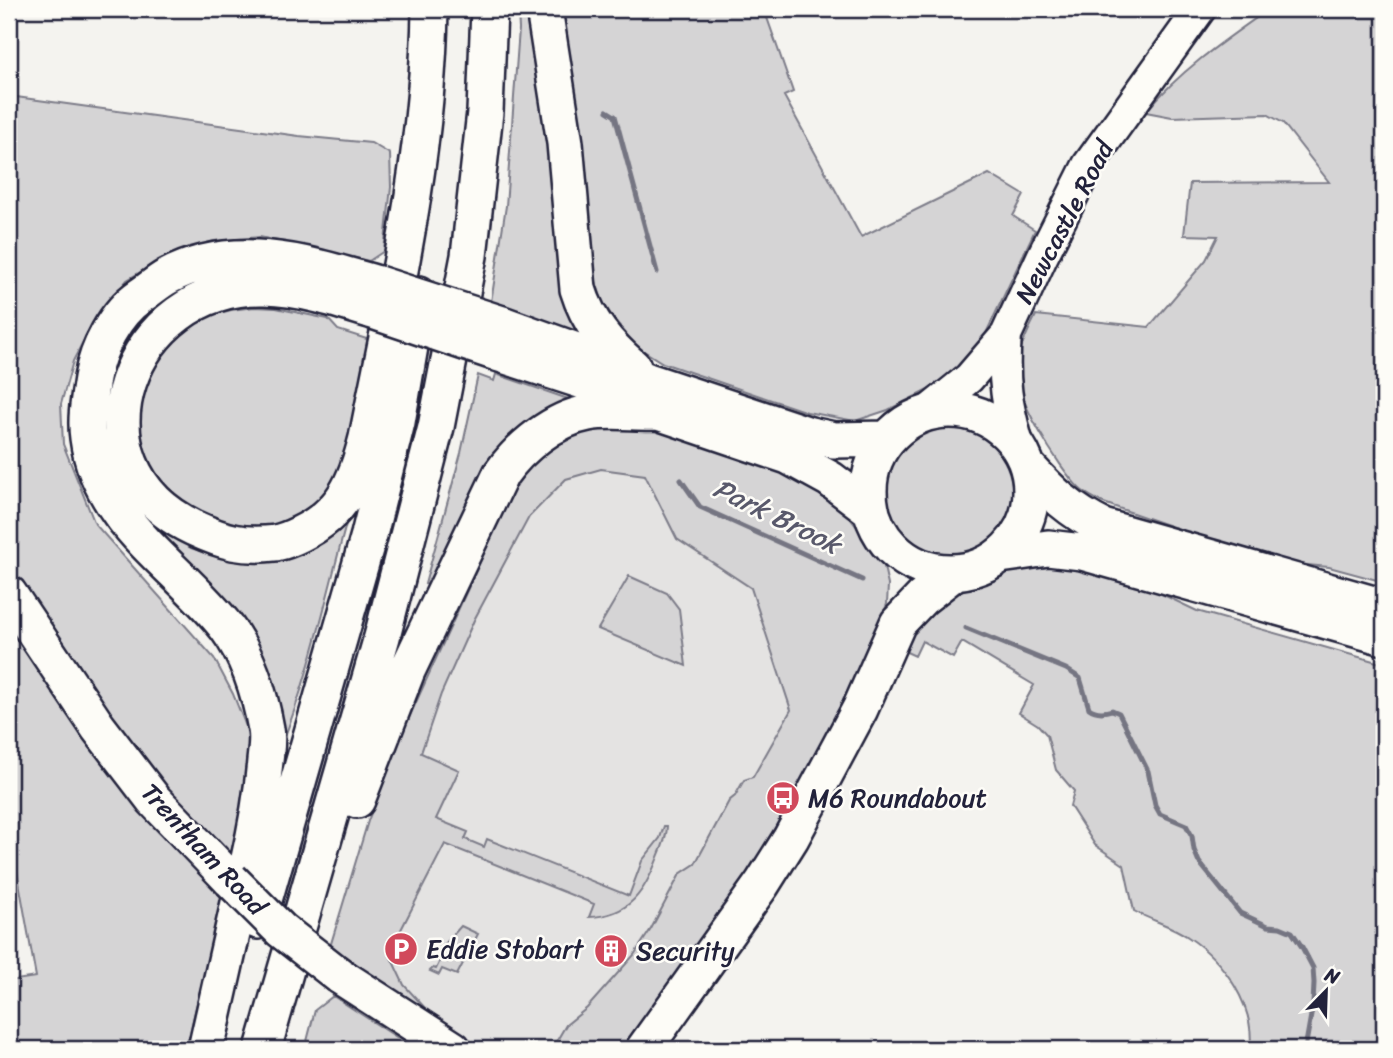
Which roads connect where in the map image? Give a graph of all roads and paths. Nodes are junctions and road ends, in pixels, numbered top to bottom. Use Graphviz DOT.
graph roads {
  1 [pos="430,9"];
  2 [pos="449,9"];
  3 [pos="489,9"];
  4 [pos="544,9"];
  5 [pos="1200,9"];
  6 [pos="376,298"];
  7 [pos="1006,335"];
  8 [pos="653,397"];
  9 [pos="928,412"];
  10 [pos="887,439"];
  11 [pos="1023,458"];
  12 [pos="870,510"];
  13 [pos="893,549"];
  14 [pos="1000,555"];
  15 [pos="955,572"];
  16 [pos="9,594"];
  17 [pos="1384,607"];
  18 [pos="898,623"];
  19 [pos="1384,637"];
  20 [pos="662,1033"];
  21 [pos="206,1049"];
  22 [pos="224,1049"];
  23 [pos="263,1049"];
  24 [pos="284,1049"];
  25 [pos="453,1049"];
  26 [pos="626,1049"];
  27 [pos="644,1049"];
  1 -- 6 [label="highway"];
  2 -- 22 [label="highway"];
  3 -- 23 [label="highway"];
  4 -- 8 [label="highway"];
  5 -- 7 [label="main road, Newcastle Road"];
  6 -- 8 [label="highway, bridge"];
  6 -- 21 [label="highway"];
  7 -- 9 [label="main road, Newcastle Road"];
  7 -- 11 [label="main road, Newcastle Road"];
  8 -- 10 [label="highway"];
  8 -- 12 [label="highway"];
  8 -- 24 [label="highway"];
  9 -- 10 [label="highway"];
  9 -- 11 [label="highway"];
  10 -- 12 [label="highway"];
  11 -- 14 [label="highway"];
  11 -- 17 [label="highway"];
  12 -- 13 [label="highway"];
  13 -- 15 [label="highway"];
  13 -- 18 [label="highway"];
  14 -- 15 [label="highway"];
  14 -- 19 [label="highway"];
  15 -- 18 [label="highway"];
  16 -- 25 [label="highway, Trentham Road, bridge"];
  18 -- 20 [label="highway"];
  20 -- 26 [label="highway"];
  20 -- 27 [label="highway"];
}
